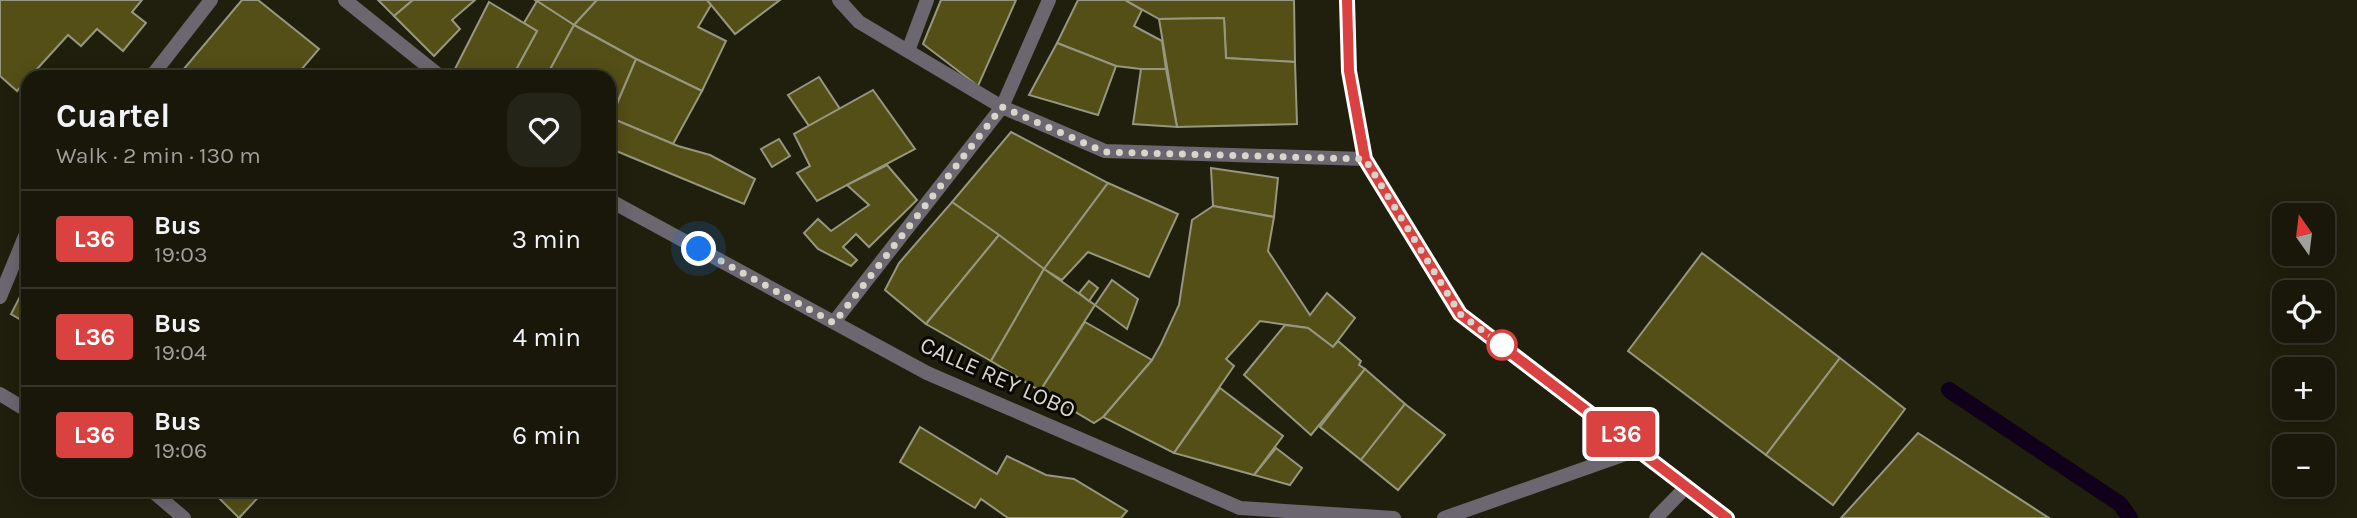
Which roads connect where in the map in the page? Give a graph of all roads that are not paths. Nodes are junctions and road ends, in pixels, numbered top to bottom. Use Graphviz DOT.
graph roads {
  1 [pos="211,0"];
  2 [pos="345,0"];
  3 [pos="839,0"];
  4 [pos="927,0"];
  5 [pos="1049,0"];
  6 [pos="1347,0"];
  7 [pos="908,51"];
  8 [pos="156,70"];
  9 [pos="432,70"];
  10 [pos="1002,107"];
  11 [pos="1365,159"];
  12 [pos="616,204"];
  13 [pos="21,246"];
  14 [pos="0,297"];
  15 [pos="834,323"];
  16 [pos="0,394"];
  17 [pos="21,407"];
  18 [pos="1640,449"];
  19 [pos="1687,486"];
  20 [pos="159,497"];
  21 [pos="184,518"];
  22 [pos="1394,518"];
  23 [pos="1444,518"];
  24 [pos="1656,518"];
  25 [pos="1727,518"];
  1 -- 8 [label="street"];
  2 -- 9 [label="street"];
  3 -- 7 [label="street"];
  4 -- 7 [label="street"];
  5 -- 10 [label="street"];
  6 -- 11 [label="street"];
  7 -- 10 [label="street"];
  10 -- 11 [label="street"];
  10 -- 15 [label="street"];
  11 -- 18 [label="street"];
  12 -- 15 [label="street, CALLE REY LOBO"];
  13 -- 14 [label="street"];
  15 -- 22 [label="street, CALLE REY LOBO"];
  16 -- 17 [label="street"];
  18 -- 19 [label="street"];
  18 -- 23 [label="street"];
  19 -- 24 [label="street"];
  19 -- 25 [label="street"];
  20 -- 21 [label="street"];
}
